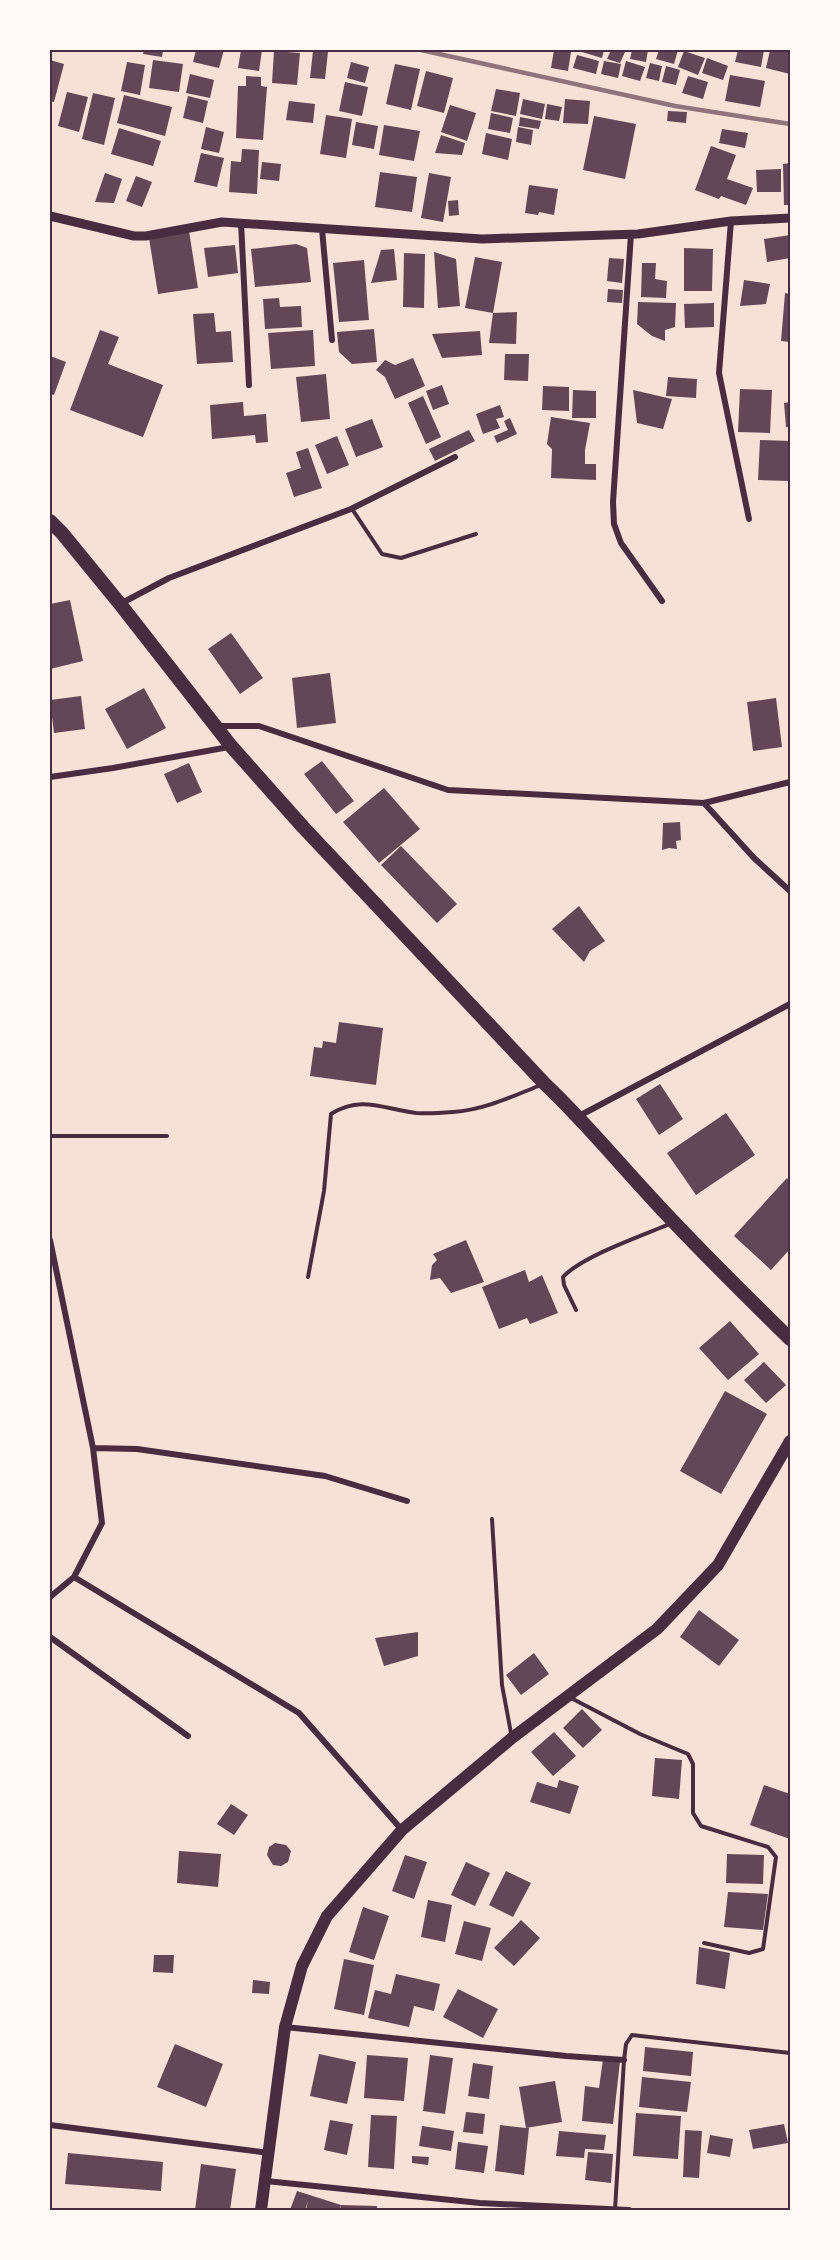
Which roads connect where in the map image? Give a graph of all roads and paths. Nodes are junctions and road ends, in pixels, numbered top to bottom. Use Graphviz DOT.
graph roads {
  1 [pos="50,216"];
  2 [pos="790,218"];
  3 [pos="731,221"];
  4 [pos="241,222"];
  5 [pos="322,229"];
  6 [pos="631,234"];
  7 [pos="332,340"];
  8 [pos="249,385"];
  9 [pos="455,457"];
  10 [pos="351,509"];
  11 [pos="748,519"];
  12 [pos="50,521"];
  13 [pos="476,534"];
  14 [pos="662,601"];
  15 [pos="120,604"];
  16 [pos="213,726"];
  17 [pos="231,746"];
  18 [pos="50,777"];
  19 [pos="790,782"];
  20 [pos="704,803"];
  21 [pos="790,891"];
  22 [pos="790,1004"];
  23 [pos="545,1084"];
  24 [pos="579,1116"];
  25 [pos="50,1136"];
  26 [pos="167,1136"];
  27 [pos="675,1222"];
  28 [pos="50,1240"];
  29 [pos="308,1277"];
  30 [pos="576,1310"];
  31 [pos="790,1339"];
  32 [pos="790,1441"];
  33 [pos="93,1448"];
  34 [pos="407,1500"];
  35 [pos="492,1520"];
  36 [pos="74,1577"];
  37 [pos="50,1597"];
  38 [pos="50,1637"];
  39 [pos="567,1697"];
  40 [pos="188,1736"];
  41 [pos="512,1738"];
  42 [pos="402,1830"];
  43 [pos="704,1943"];
  44 [pos="285,2027"];
  45 [pos="790,2053"];
  46 [pos="624,2060"];
  47 [pos="50,2125"];
  48 [pos="269,2153"];
  49 [pos="266,2181"];
  50 [pos="480,2203"];
  51 [pos="615,2210"];
  52 [pos="261,2211"];
  53 [pos="479,2211"];
  54 [pos="629,2211"];
  1 -- 4 [label="street"];
  2 -- 3 [label="street"];
  3 -- 6 [label="street"];
  3 -- 11 [label="street"];
  4 -- 5 [label="street"];
  4 -- 8 [label="street"];
  5 -- 6 [label="street"];
  5 -- 7 [label="street"];
  6 -- 14 [label="street"];
  9 -- 10 [label="street"];
  10 -- 13 [label="lane"];
  10 -- 15 [label="street"];
  12 -- 15 [label="highway"];
  15 -- 16 [label="highway"];
  16 -- 17 [label="highway"];
  16 -- 20 [label="street"];
  17 -- 18 [label="street"];
  17 -- 23 [label="highway"];
  19 -- 20 [label="street"];
  20 -- 21 [label="street"];
  22 -- 24 [label="street"];
  23 -- 24 [label="highway"];
  23 -- 29 [label="lane"];
  24 -- 27 [label="highway"];
  25 -- 26 [label="lane"];
  27 -- 30 [label="lane"];
  27 -- 31 [label="highway"];
  28 -- 33 [label="street"];
  32 -- 39 [label="main road"];
  33 -- 34 [label="street"];
  33 -- 36 [label="street"];
  35 -- 41 [label="lane"];
  36 -- 37 [label="street"];
  36 -- 42 [label="street"];
  38 -- 40 [label="street"];
  39 -- 41 [label="main road"];
  39 -- 43 [label="lane"];
  41 -- 42 [label="main road"];
  42 -- 44 [label="main road"];
  44 -- 46 [label="street"];
  44 -- 48 [label="main road"];
  45 -- 46 [label="lane"];
  46 -- 51 [label="lane"];
  47 -- 48 [label="street"];
  48 -- 49 [label="main road"];
  49 -- 50 [label="street"];
  49 -- 52 [label="main road"];
  50 -- 51 [label="street"];
  50 -- 53 [label="lane"];
  51 -- 54 [label="street"];
}
